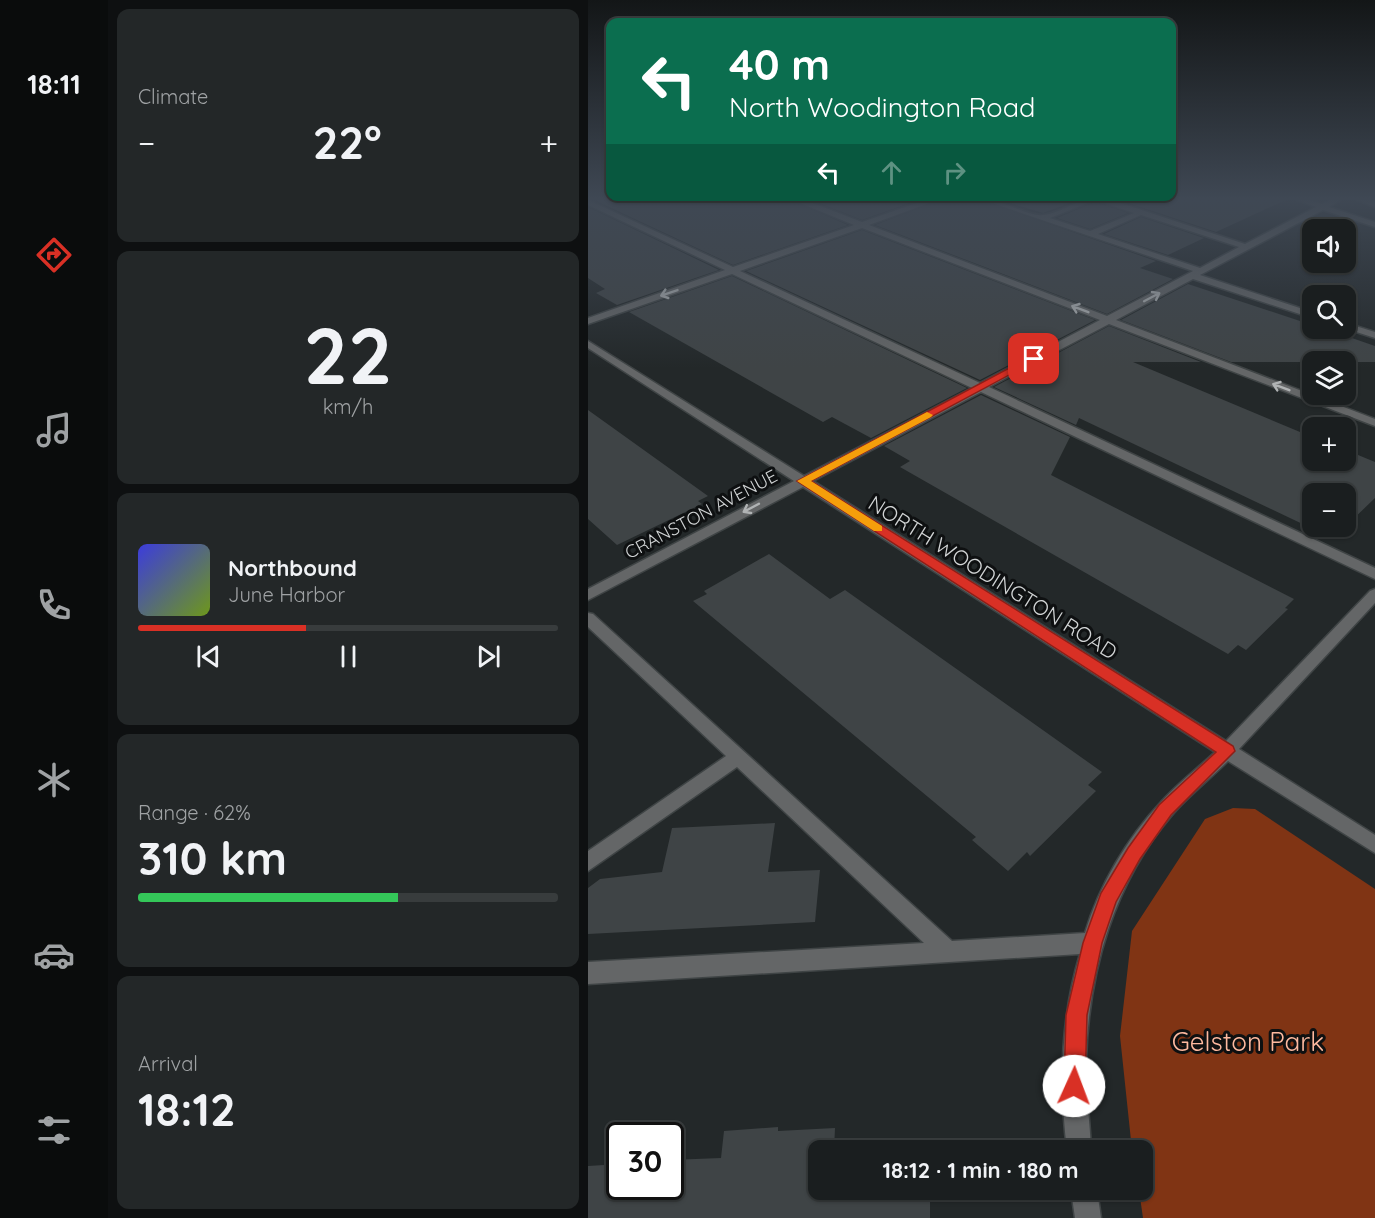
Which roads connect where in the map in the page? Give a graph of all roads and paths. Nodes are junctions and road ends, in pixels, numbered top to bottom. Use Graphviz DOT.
graph roads {
  1 [pos="696,254"];
  2 [pos="780,254"];
  3 [pos="937,254"];
  4 [pos="1143,254"];
  5 [pos="1234,254"];
  6 [pos="732,271"];
  7 [pos="1197,274"];
  8 [pos="1302,311"];
  9 [pos="1109,320"];
  10 [pos="588,321"];
  11 [pos="1356,329"];
  12 [pos="1375,336"];
  13 [pos="588,344"];
  14 [pos="978,388"];
  15 [pos="1375,423"];
  16 [pos="803,481"];
  17 [pos="1375,574"];
  18 [pos="1375,594"];
  19 [pos="588,595"];
  20 [pos="588,618"];
  21 [pos="1227,751"];
  22 [pos="738,757"];
  23 [pos="1375,845"];
  24 [pos="588,862"];
  25 [pos="1092,943"];
  26 [pos="949,952"];
  27 [pos="588,973"];
  28 [pos="1078,1140"];
  29 [pos="1085,1200"];
  30 [pos="1088,1218"];
  1 -- 6 [label="street"];
  2 -- 6 [label="street"];
  9 -- 3 [label="street, one-way"];
  4 -- 7 [label="street"];
  5 -- 7 [label="street, CRANSTON AVENUE"];
  6 -- 10 [label="street, one-way"];
  6 -- 14 [label="street"];
  7 -- 8 [label="street"];
  9 -- 7 [label="street, CRANSTON AVENUE, one-way"];
  9 -- 14 [label="street, CRANSTON AVENUE"];
  15 -- 9 [label="street, one-way"];
  11 -- 12 [label="street"];
  13 -- 16 [label="street, NORTH WOODINGTON ROAD"];
  14 -- 16 [label="street, CRANSTON AVENUE"];
  14 -- 17 [label="street"];
  16 -- 19 [label="street, CRANSTON AVENUE, one-way"];
  16 -- 21 [label="street, NORTH WOODINGTON ROAD"];
  18 -- 21 [label="street"];
  20 -- 22 [label="street"];
  21 -- 23 [label="street, NORTH WOODINGTON ROAD"];
  21 -- 25 [label="street"];
  22 -- 24 [label="street"];
  22 -- 26 [label="street"];
  25 -- 26 [label="street"];
  25 -- 28 [label="street"];
  26 -- 27 [label="street"];
  29 -- 30 [label="street"];
}
